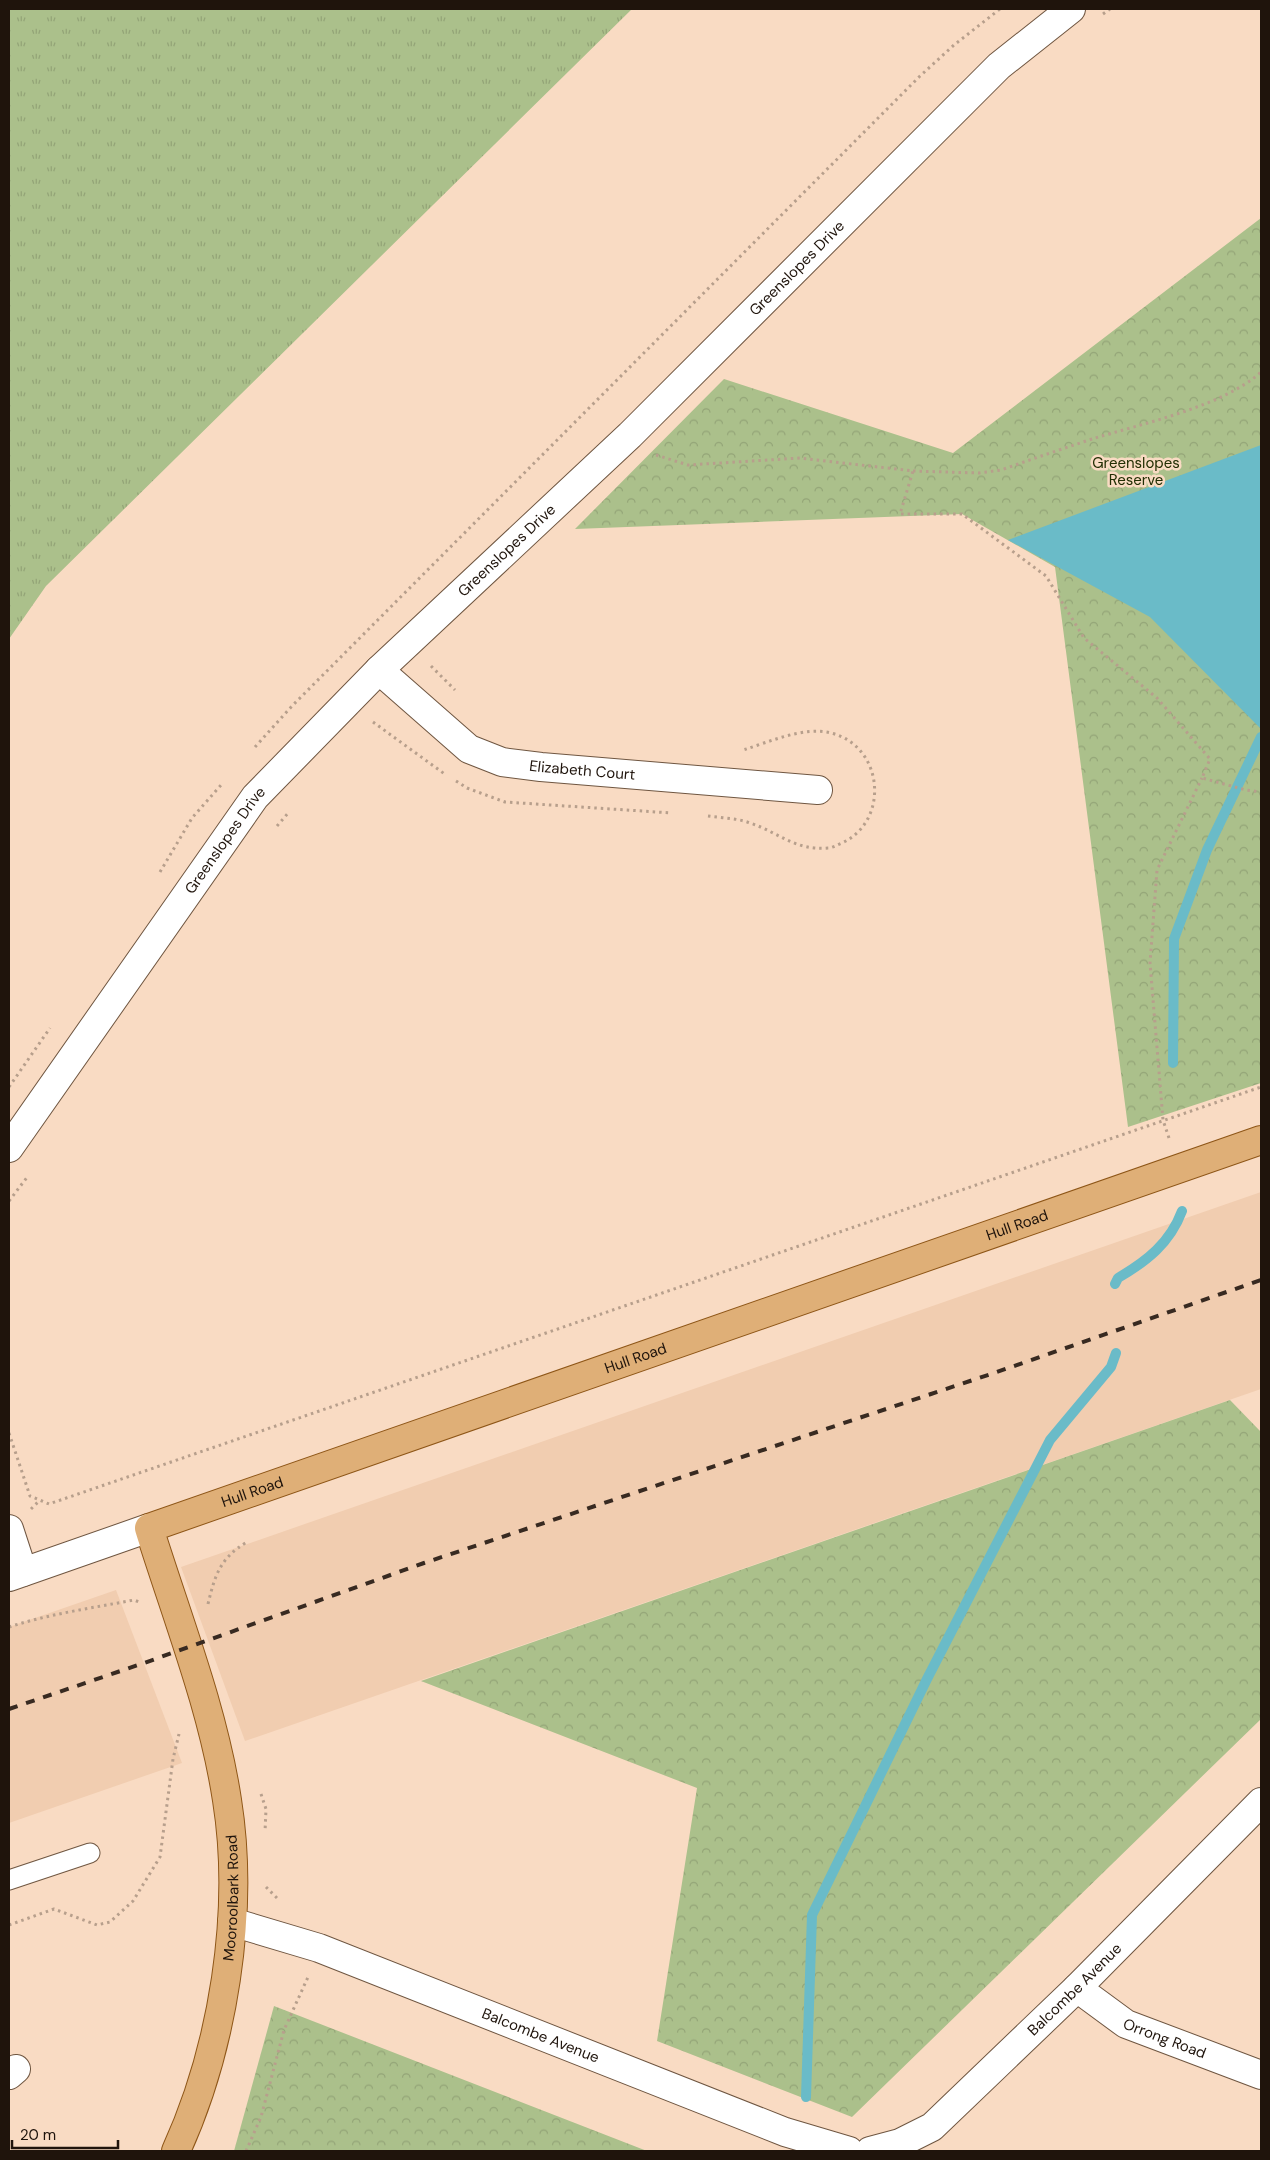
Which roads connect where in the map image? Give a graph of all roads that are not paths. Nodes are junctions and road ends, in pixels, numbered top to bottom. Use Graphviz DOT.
graph roads {
  1 [pos="1071,9"];
  2 [pos="379,670"];
  3 [pos="818,790"];
  4 [pos="1261,1140"];
  5 [pos="9,1148"];
  6 [pos="149,1528"];
  7 [pos="9,1529"];
  8 [pos="16,1574"];
  9 [pos="1261,1802"];
  10 [pos="90,1853"];
  11 [pos="9,1880"];
  12 [pos="232,1922"];
  13 [pos="1077,1988"];
  14 [pos="1261,2075"];
  15 [pos="176,2151"];
  16 [pos="849,2151"];
  17 [pos="870,2151"];
  1 -- 2 [label="street, Greenslopes Drive"];
  2 -- 3 [label="street, Elizabeth Court"];
  2 -- 5 [label="street, Greenslopes Drive"];
  4 -- 6 [label="main road, Hull Road"];
  6 -- 8 [label="street, Hull Road"];
  6 -- 12 [label="main road, Mooroolbark Road"];
  7 -- 8 [label="street"];
  9 -- 13 [label="street, Balcombe Avenue"];
  10 -- 11 [label="lane"];
  12 -- 15 [label="main road, Mooroolbark Road"];
  12 -- 16 [label="street, Balcombe Avenue"];
  13 -- 14 [label="street, Orrong Road"];
  13 -- 17 [label="street, Balcombe Avenue"];
}
